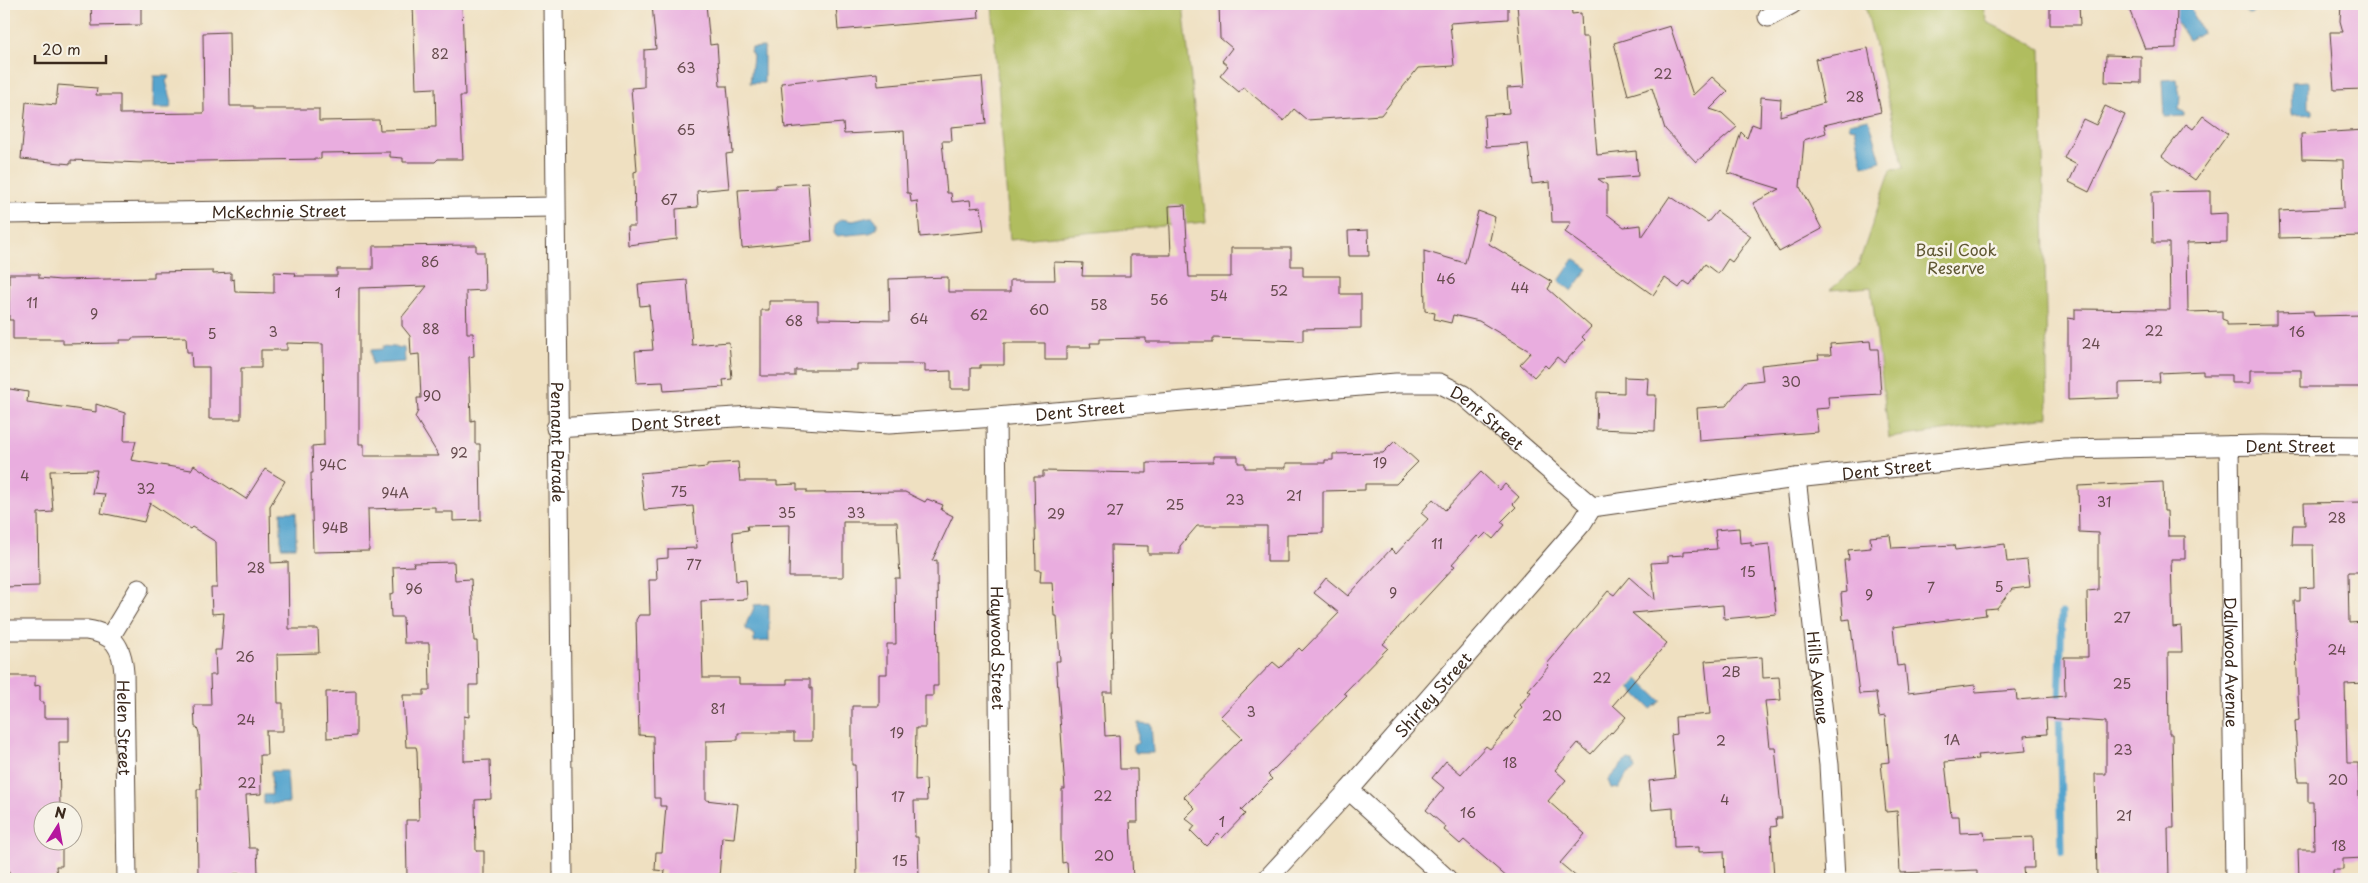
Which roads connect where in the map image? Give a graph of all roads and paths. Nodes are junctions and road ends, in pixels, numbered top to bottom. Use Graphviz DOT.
graph roads {
  1 [pos="554,4"];
  2 [pos="1792,4"];
  3 [pos="1768,17"];
  4 [pos="554,207"];
  5 [pos="4,214"];
  6 [pos="996,417"];
  7 [pos="556,428"];
  8 [pos="2229,446"];
  9 [pos="2364,446"];
  10 [pos="1796,478"];
  11 [pos="1592,507"];
  12 [pos="139,589"];
  13 [pos="4,630"];
  14 [pos="110,637"];
  15 [pos="1349,790"];
  16 [pos="128,879"];
  17 [pos="562,879"];
  18 [pos="1001,879"];
  19 [pos="1267,879"];
  20 [pos="1447,879"];
  21 [pos="1835,879"];
  22 [pos="2235,879"];
  1 -- 4 [label="street, Pennant Parade"];
  2 -- 3 [label="street"];
  4 -- 5 [label="street, McKechnie Street"];
  4 -- 7 [label="street, Pennant Parade"];
  6 -- 7 [label="street, Dent Street"];
  6 -- 11 [label="street, Dent Street"];
  6 -- 18 [label="street, Haywood Street"];
  7 -- 17 [label="street, Pennant Parade"];
  8 -- 9 [label="street, Dent Street"];
  8 -- 10 [label="street, Dent Street"];
  8 -- 22 [label="street, Dallwood Avenue"];
  10 -- 11 [label="street, Dent Street"];
  10 -- 21 [label="street, Hills Avenue"];
  11 -- 15 [label="street, Shirley Street"];
  12 -- 14 [label="street"];
  13 -- 14 [label="street"];
  14 -- 16 [label="street, Helen Street"];
  15 -- 19 [label="street, Shirley Street"];
  15 -- 20 [label="street"];
}
